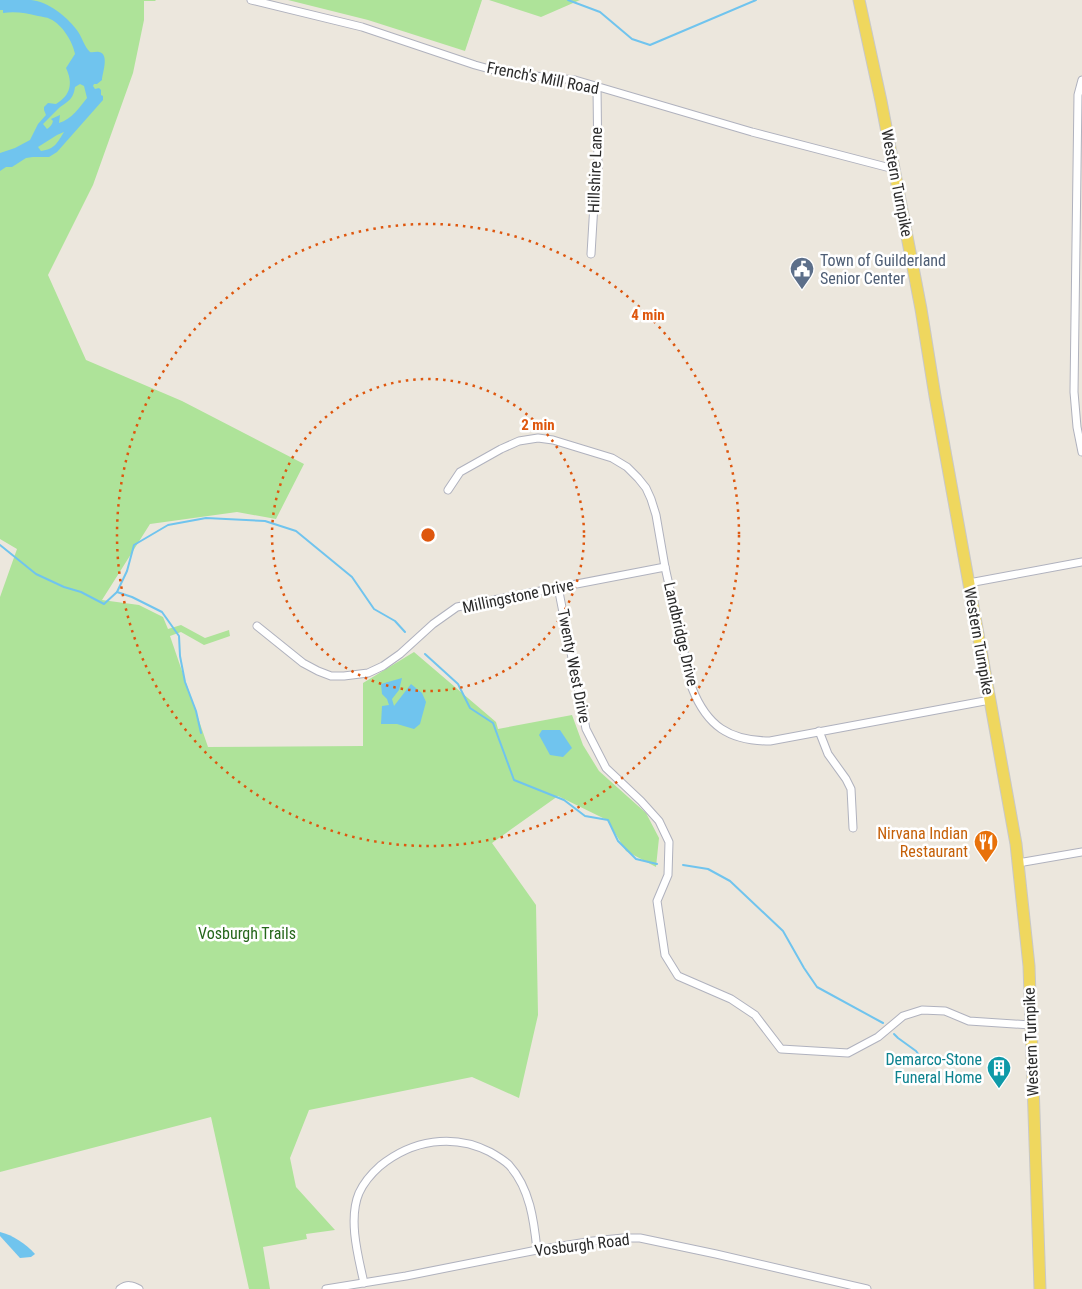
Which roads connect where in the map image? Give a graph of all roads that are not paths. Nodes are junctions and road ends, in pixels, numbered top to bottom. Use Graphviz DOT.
graph roads {
  1 [pos="251,0"];
  2 [pos="859,0"];
  3 [pos="1082,80"];
  4 [pos="597,87"];
  5 [pos="894,169"];
  6 [pos="591,254"];
  7 [pos="1082,452"];
  8 [pos="448,490"];
  9 [pos="1082,562"];
  10 [pos="665,567"];
  11 [pos="969,583"];
  12 [pos="558,587"];
  13 [pos="257,626"];
  14 [pos="990,700"];
  15 [pos="819,731"];
  16 [pos="853,828"];
  17 [pos="1082,852"];
  18 [pos="1018,863"];
  19 [pos="1031,1025"];
  20 [pos="538,1250"];
  21 [pos="364,1283"];
  22 [pos="120,1289"];
  23 [pos="139,1289"];
  24 [pos="326,1289"];
  25 [pos="866,1289"];
  26 [pos="1040,1289"];
  1 -- 4 [label="street, French's Mill Road"];
  2 -- 5 [label="main road, Western Turnpike"];
  3 -- 7 [label="street"];
  4 -- 5 [label="street, French's Mill Road"];
  4 -- 6 [label="street, Hillshire Lane"];
  5 -- 11 [label="main road, Western Turnpike"];
  8 -- 10 [label="street, Landbridge Drive"];
  9 -- 11 [label="street"];
  10 -- 12 [label="street, Millingstone Drive"];
  10 -- 15 [label="street, Landbridge Drive"];
  11 -- 14 [label="main road, Western Turnpike"];
  12 -- 13 [label="street, Millingstone Drive"];
  12 -- 19 [label="street, Twenty West Drive"];
  14 -- 15 [label="street, Landbridge Drive"];
  14 -- 18 [label="main road, Western Turnpike"];
  15 -- 16 [label="street"];
  17 -- 18 [label="street"];
  18 -- 19 [label="main road, Western Turnpike"];
  19 -- 26 [label="main road, Western Turnpike"];
  20 -- 21 [label="street, Vosburgh Road"];
  20 -- 21 [label="street"];
  20 -- 25 [label="street, Vosburgh Road"];
  21 -- 24 [label="street, Vosburgh Road"];
  22 -- 23 [label="street"];
}
